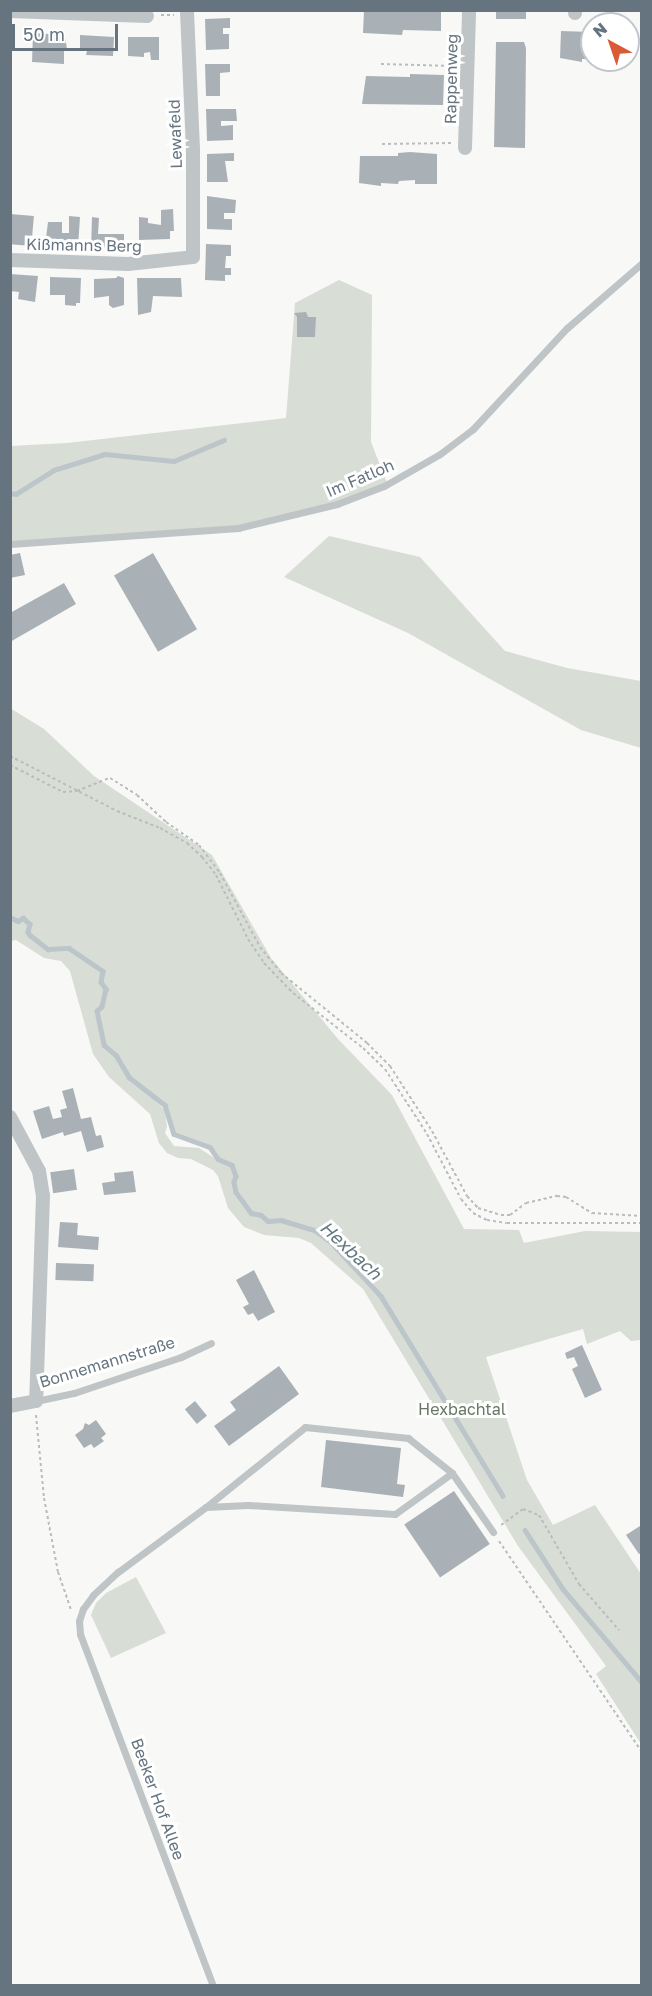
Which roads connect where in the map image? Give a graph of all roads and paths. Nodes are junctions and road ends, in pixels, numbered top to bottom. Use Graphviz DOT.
graph roads {
  1 [pos="469,10"];
  2 [pos="10,11"];
  3 [pos="187,12"];
  4 [pos="147,16"];
  5 [pos="381,64"];
  6 [pos="468,66"];
  7 [pos="382,144"];
  8 [pos="466,145"];
  9 [pos="193,257"];
  10 [pos="10,260"];
  11 [pos="642,263"];
  12 [pos="10,544"];
  13 [pos="10,756"];
  14 [pos="10,765"];
  15 [pos="77,791"];
  16 [pos="10,1117"];
  17 [pos="642,1216"];
  18 [pos="642,1223"];
  19 [pos="211,1343"];
  20 [pos="36,1401"];
  21 [pos="10,1406"];
  22 [pos="452,1473"];
  23 [pos="206,1507"];
  24 [pos="493,1532"];
  25 [pos="79,1621"];
  26 [pos="619,1630"];
  27 [pos="642,1752"];
  28 [pos="213,1986"];
  1 -- 6 [label="street, Rappenweg"];
  2 -- 4 [label="street"];
  3 -- 4 [label="path"];
  3 -- 9 [label="street, Lewafeld"];
  5 -- 6 [label="path"];
  6 -- 8 [label="street, Rappenweg"];
  7 -- 8 [label="path"];
  9 -- 10 [label="street, Kißmanns Berg"];
  11 -- 12 [label="lane, Im Fatloh"];
  13 -- 15 [label="path"];
  14 -- 15 [label="path"];
  15 -- 17 [label="path"];
  15 -- 18 [label="path"];
  16 -- 20 [label="street"];
  19 -- 20 [label="lane, Bonnemannstraße"];
  20 -- 21 [label="street, Bonnemannstraße"];
  20 -- 25 [label="path"];
  22 -- 23 [label="lane"];
  22 -- 23 [label="lane"];
  22 -- 24 [label="lane"];
  23 -- 25 [label="lane"];
  24 -- 26 [label="path"];
  24 -- 27 [label="path"];
  25 -- 28 [label="lane, Beeker Hof Allee"];
}
